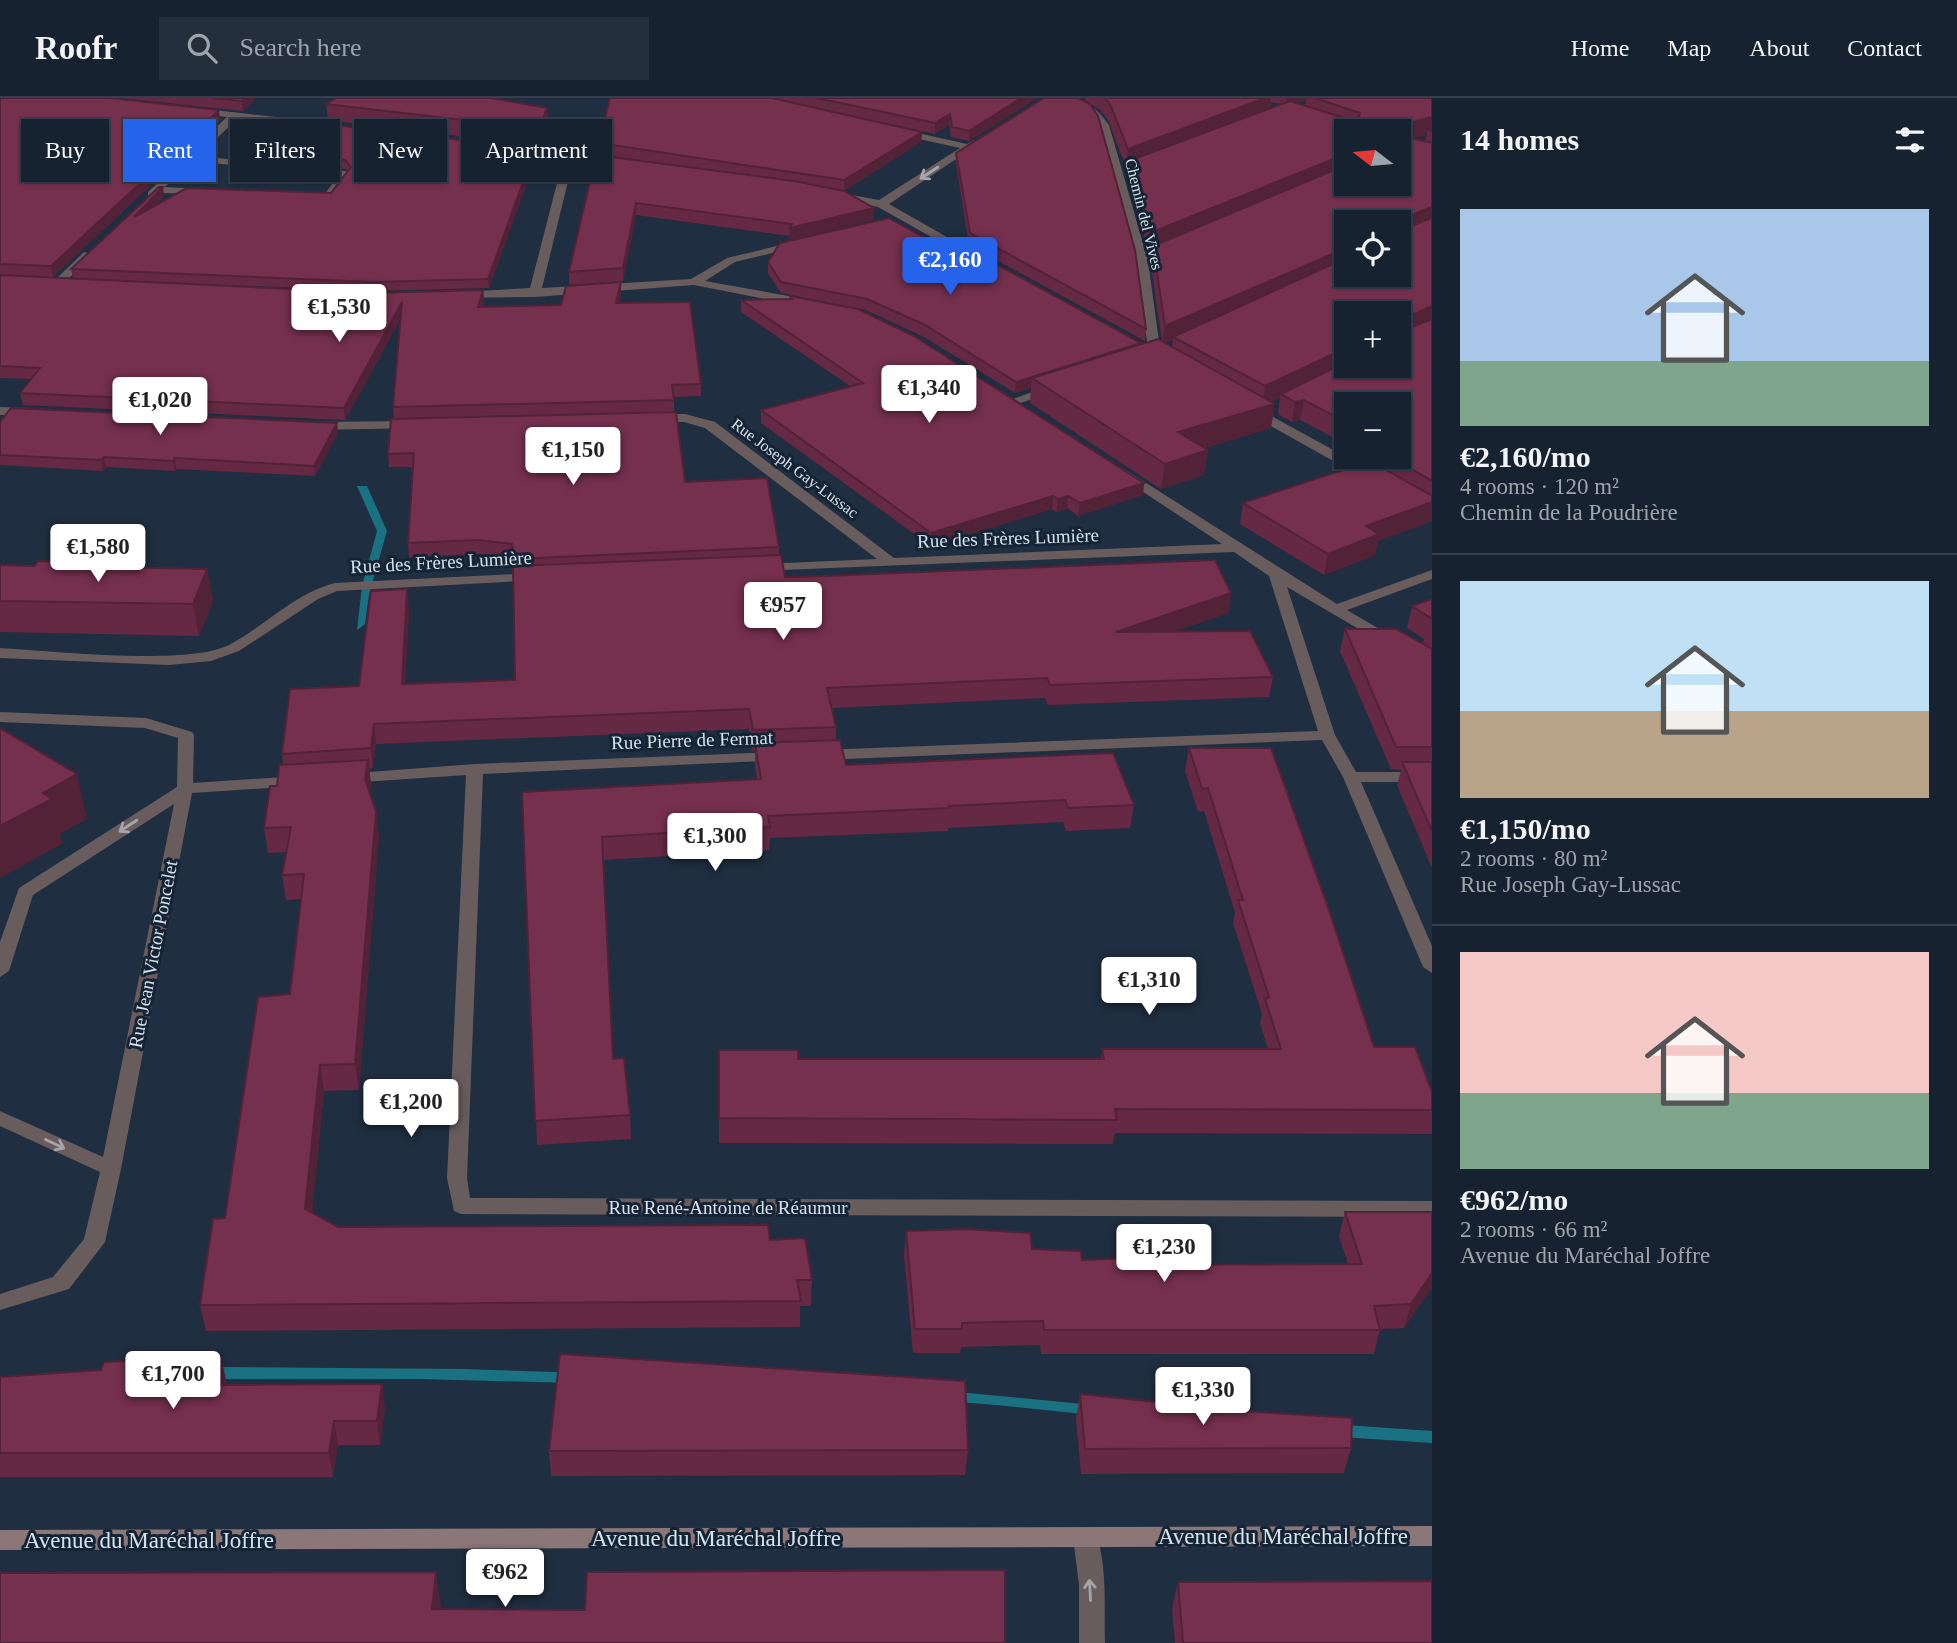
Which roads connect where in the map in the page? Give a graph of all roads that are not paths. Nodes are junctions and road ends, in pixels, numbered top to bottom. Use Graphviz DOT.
graph roads {
  1 [pos="1069,98"];
  2 [pos="1096,98"];
  3 [pos="1080,103"];
  4 [pos="184,110"];
  5 [pos="235,116"];
  6 [pos="341,128"];
  7 [pos="889,130"];
  8 [pos="216,134"];
  9 [pos="980,140"];
  10 [pos="969,147"];
  11 [pos="216,161"];
  12 [pos="612,163"];
  13 [pos="622,164"];
  14 [pos="1133,170"];
  15 [pos="1120,175"];
  16 [pos="164,182"];
  17 [pos="563,182"];
  18 [pos="156,190"];
  19 [pos="818,192"];
  20 [pos="222,193"];
  21 [pos="300,197"];
  22 [pos="146,199"];
  23 [pos="881,204"];
  24 [pos="908,218"];
  25 [pos="888,223"];
  26 [pos="810,242"];
  27 [pos="98,246"];
  28 [pos="1154,255"];
  29 [pos="1142,261"];
  30 [pos="1007,275"];
  31 [pos="694,282"];
  32 [pos="72,284"];
  33 [pos="535,293"];
  34 [pos="453,296"];
  35 [pos="814,305"];
  36 [pos="1155,356"];
  37 [pos="1065,384"];
  38 [pos="1002,394"];
  39 [pos="1238,401"];
  40 [pos="0,411"];
  41 [pos="41,413"];
  42 [pos="634,418"];
  43 [pos="425,424"];
  44 [pos="300,425"];
  45 [pos="1115,467"];
  46 [pos="1390,488"];
  47 [pos="1239,548"];
  48 [pos="890,562"];
  49 [pos="740,569"];
  50 [pos="1276,574"];
  51 [pos="1432,574"];
  52 [pos="552,576"];
  53 [pos="1337,609"];
  54 [pos="0,653"];
  55 [pos="1432,667"];
  56 [pos="0,718"];
  57 [pos="1327,735"];
  58 [pos="475,769"];
  59 [pos="1351,777"];
  60 [pos="1432,777"];
  61 [pos="337,779"];
  62 [pos="309,780"];
  63 [pos="186,789"];
  64 [pos="1432,967"];
  65 [pos="0,971"];
  66 [pos="0,1118"];
  67 [pos="111,1169"];
  68 [pos="1432,1209"];
  69 [pos="0,1302"];
  70 [pos="1432,1536"];
  71 [pos="1085,1537"];
  72 [pos="0,1540"];
  73 [pos="1092,1643"];
  1 -- 3 [label="street, Chemin del Vives"];
  2 -- 3 [label="street"];
  3 -- 15 [label="street, Chemin del Vives"];
  4 -- 5 [label="street"];
  5 -- 6 [label="street"];
  5 -- 8 [label="street"];
  7 -- 10 [label="street"];
  9 -- 10 [label="street"];
  10 -- 23 [label="street, one-way"];
  11 -- 21 [label="street"];
  12 -- 13 [label="street"];
  14 -- 15 [label="street"];
  15 -- 29 [label="street, Chemin del Vives"];
  16 -- 18 [label="street"];
  17 -- 33 [label="street"];
  18 -- 20 [label="street"];
  18 -- 22 [label="street"];
  19 -- 23 [label="street"];
  23 -- 24 [label="street"];
  24 -- 25 [label="street"];
  24 -- 30 [label="street"];
  26 -- 31 [label="street"];
  27 -- 32 [label="street"];
  28 -- 29 [label="street"];
  29 -- 36 [label="street, Chemin del Vives"];
  31 -- 33 [label="street"];
  31 -- 35 [label="street"];
  33 -- 34 [label="street"];
  37 -- 38 [label="street"];
  39 -- 46 [label="street"];
  40 -- 41 [label="street"];
  42 -- 48 [label="street, Rue Joseph Gay-Lussac"];
  43 -- 44 [label="street"];
  45 -- 47 [label="street"];
  47 -- 48 [label="street, Rue des Frères Lumière"];
  47 -- 50 [label="street"];
  48 -- 49 [label="street, Rue des Frères Lumière"];
  50 -- 53 [label="street"];
  50 -- 57 [label="street"];
  51 -- 53 [label="street"];
  52 -- 54 [label="street, Rue des Frères Lumière"];
  53 -- 55 [label="street"];
  56 -- 63 [label="street, Rue Jean Victor Poncelet"];
  57 -- 58 [label="street, Rue Pierre de Fermat"];
  57 -- 59 [label="street"];
  58 -- 61 [label="street, Rue Pierre de Fermat"];
  58 -- 68 [label="street, Rue René-Antoine de Réaumur"];
  59 -- 60 [label="street"];
  59 -- 64 [label="street"];
  62 -- 63 [label="street"];
  63 -- 65 [label="street, one-way"];
  63 -- 67 [label="street, Rue Jean Victor Poncelet"];
  66 -- 67 [label="street, one-way"];
  67 -- 69 [label="street, Rue Jean Victor Poncelet"];
  70 -- 71 [label="main road, Avenue du Maréchal Joffre"];
  71 -- 72 [label="main road, Avenue du Maréchal Joffre"];
  73 -- 71 [label="street, one-way"];
}
